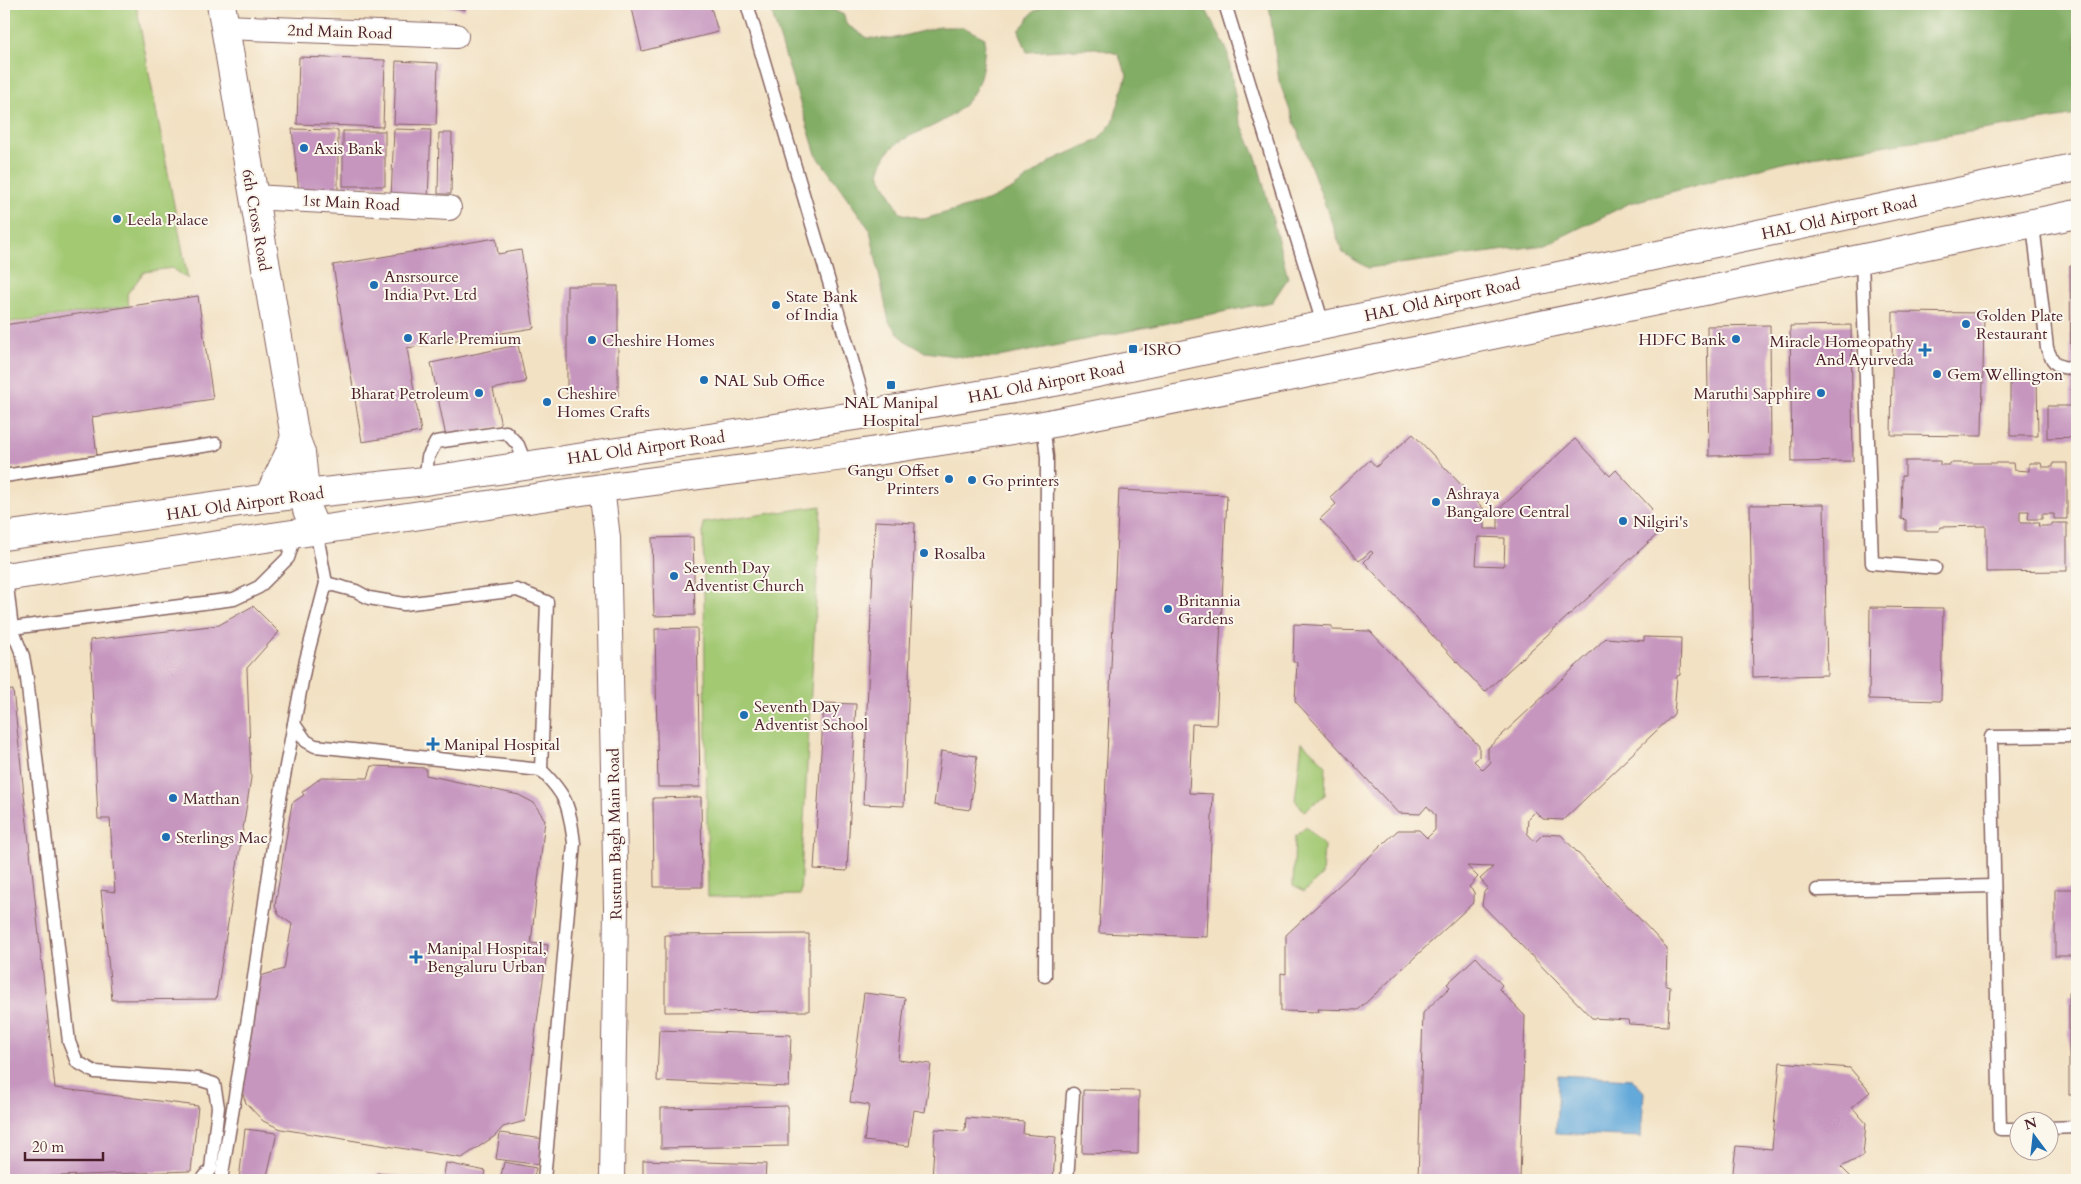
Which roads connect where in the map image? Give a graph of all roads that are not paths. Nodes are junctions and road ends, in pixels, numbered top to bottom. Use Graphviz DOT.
graph roads {
  1 [pos="747,4"];
  2 [pos="1224,4"];
  3 [pos="223,15"];
  4 [pos="456,36"];
  5 [pos="2077,167"];
  6 [pos="253,197"];
  7 [pos="449,208"];
  8 [pos="2077,214"];
  9 [pos="2032,224"];
  10 [pos="1862,258"];
  11 [pos="1323,324"];
  12 [pos="2077,368"];
  13 [pos="868,414"];
  14 [pos="1042,425"];
  15 [pos="295,437"];
  16 [pos="216,444"];
  17 [pos="526,465"];
  18 [pos="4,476"];
  19 [pos="425,481"];
  20 [pos="602,488"];
  21 [pos="304,494"];
  22 [pos="268,498"];
  23 [pos="306,532"];
  24 [pos="4,536"];
  25 [pos="1935,568"];
  26 [pos="5,577"];
  27 [pos="326,583"];
  28 [pos="8,629"];
  29 [pos="294,724"];
  30 [pos="2077,736"];
  31 [pos="541,770"];
  32 [pos="1994,886"];
  33 [pos="1817,890"];
  34 [pos="1045,976"];
  35 [pos="1073,1094"];
  36 [pos="2077,1127"];
  37 [pos="2058,1128"];
  38 [pos="2008,1130"];
  39 [pos="202,1180"];
  40 [pos="221,1180"];
  41 [pos="544,1180"];
  42 [pos="612,1180"];
  43 [pos="1067,1180"];
  1 -- 13 [label="lane"];
  2 -- 11 [label="lane"];
  3 -- 4 [label="street, 2nd Main Road"];
  3 -- 6 [label="main road, 6th Cross Road"];
  5 -- 11 [label="main road, HAL Old Airport Road"];
  6 -- 7 [label="street, 1st Main Road"];
  6 -- 15 [label="main road, 6th Cross Road"];
  8 -- 9 [label="main road"];
  9 -- 10 [label="main road"];
  9 -- 12 [label="lane"];
  10 -- 14 [label="main road"];
  10 -- 25 [label="lane"];
  11 -- 13 [label="main road, HAL Old Airport Road"];
  13 -- 17 [label="main road, HAL Old Airport Road"];
  14 -- 20 [label="main road"];
  14 -- 34 [label="lane"];
  15 -- 21 [label="main road, 6th Cross Road"];
  15 -- 22 [label="main road, 6th Cross Road"];
  16 -- 18 [label="lane"];
  17 -- 19 [label="main road, HAL Old Airport Road"];
  17 -- 19 [label="lane"];
  19 -- 21 [label="main road, HAL Old Airport Road"];
  20 -- 23 [label="main road"];
  20 -- 42 [label="street, Rustum Bagh Main Road"];
  21 -- 22 [label="main road, HAL Old Airport Road"];
  21 -- 23 [label="main road, 6th Cross Road"];
  22 -- 24 [label="main road, HAL Old Airport Road"];
  23 -- 26 [label="main road"];
  23 -- 27 [label="lane"];
  23 -- 28 [label="lane"];
  26 -- 28 [label="lane"];
  27 -- 29 [label="lane"];
  27 -- 31 [label="lane"];
  28 -- 39 [label="lane"];
  29 -- 31 [label="lane"];
  29 -- 40 [label="lane"];
  30 -- 32 [label="lane"];
  31 -- 41 [label="lane"];
  32 -- 33 [label="lane"];
  32 -- 38 [label="lane"];
  35 -- 43 [label="lane"];
  36 -- 37 [label="lane"];
}
